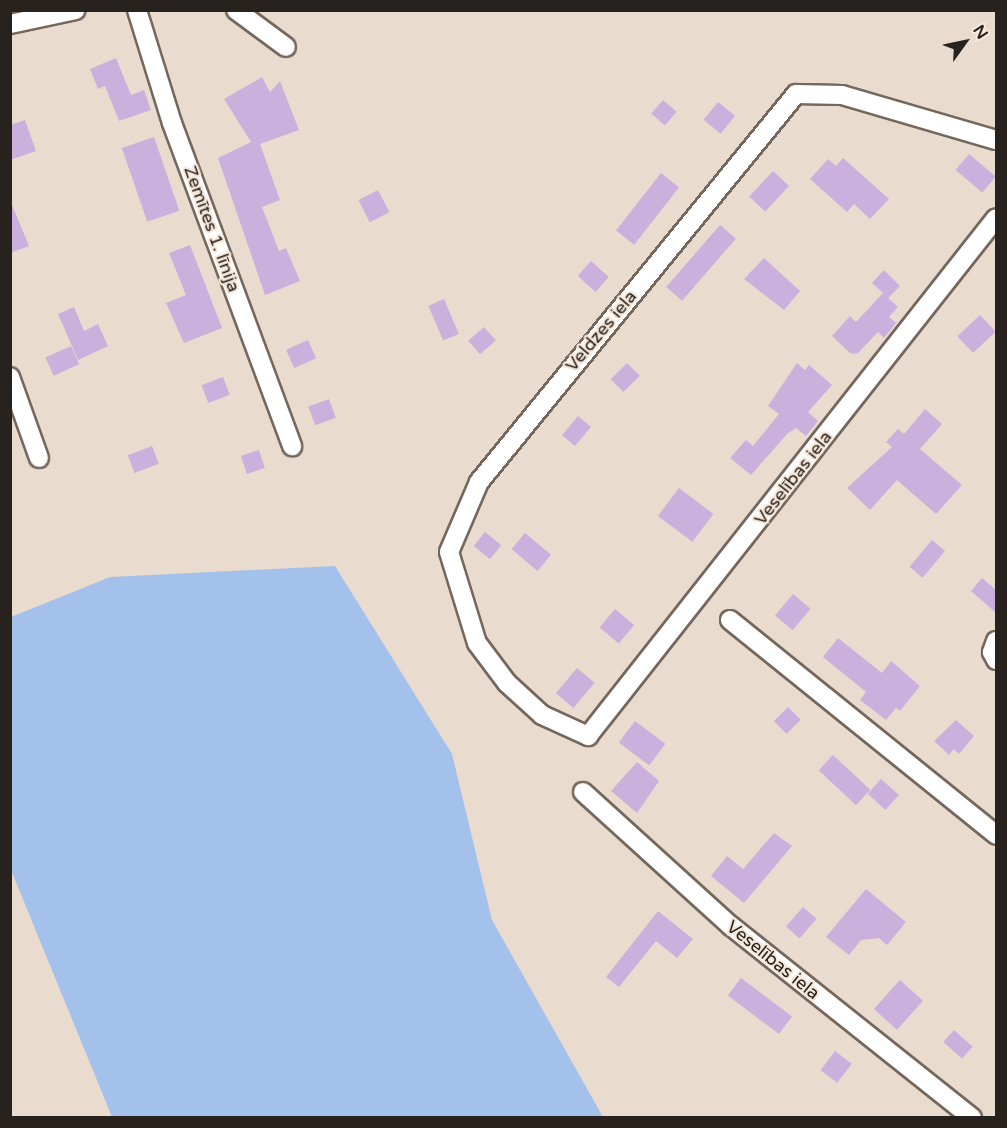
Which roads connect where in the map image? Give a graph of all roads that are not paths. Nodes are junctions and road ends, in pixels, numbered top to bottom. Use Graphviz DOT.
graph roads {
  1 [pos="76,10"];
  2 [pos="137,10"];
  3 [pos="236,10"];
  4 [pos="10,24"];
  5 [pos="286,47"];
  6 [pos="996,140"];
  7 [pos="996,218"];
  8 [pos="10,377"];
  9 [pos="292,446"];
  10 [pos="39,458"];
  11 [pos="730,620"];
  12 [pos="996,641"];
  13 [pos="996,660"];
  14 [pos="588,736"];
  15 [pos="583,792"];
  16 [pos="996,835"];
  17 [pos="972,1118"];
  1 -- 4 [label="street"];
  2 -- 9 [label="street, Zemītes 1. līnija"];
  3 -- 5 [label="street"];
  6 -- 14 [label="street, Veldzes iela"];
  7 -- 14 [label="street, Veselības iela"];
  8 -- 10 [label="street"];
  11 -- 16 [label="street"];
  12 -- 13 [label="street"];
  15 -- 17 [label="street, Veselības iela"];
}
